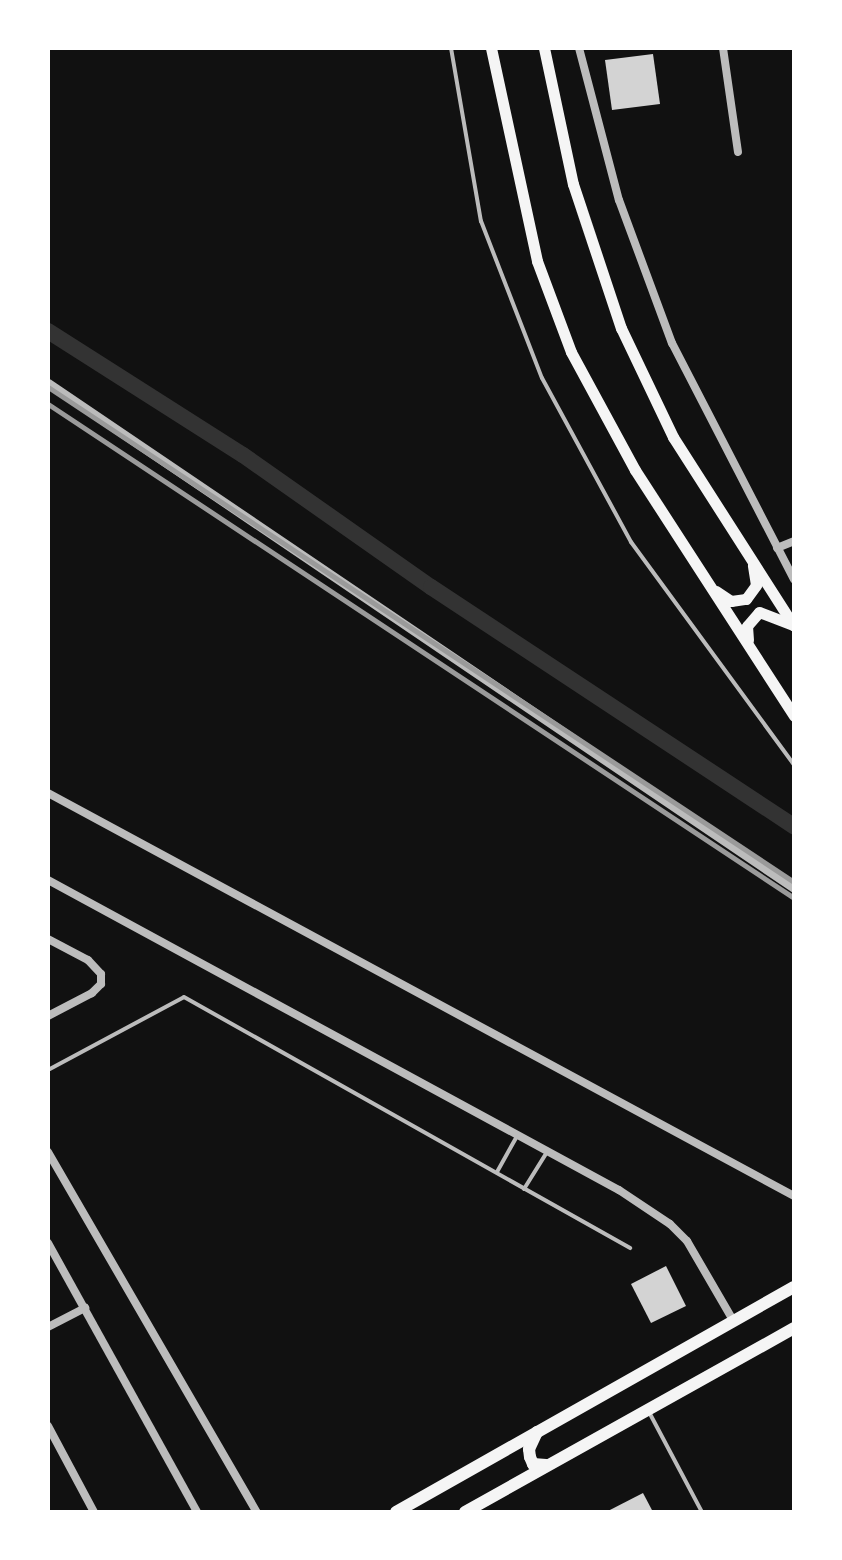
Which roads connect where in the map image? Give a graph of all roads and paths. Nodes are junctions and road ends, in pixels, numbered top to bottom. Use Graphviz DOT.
graph roads {
  1 [pos="451,48"];
  2 [pos="491,48"];
  3 [pos="544,48"];
  4 [pos="579,48"];
  5 [pos="723,48"];
  6 [pos="738,152"];
  7 [pos="48,383"];
  8 [pos="794,541"];
  9 [pos="777,548"];
  10 [pos="752,560"];
  11 [pos="794,579"];
  12 [pos="712,587"];
  13 [pos="794,626"];
  14 [pos="749,644"];
  15 [pos="794,716"];
  16 [pos="794,765"];
  17 [pos="48,793"];
  18 [pos="48,880"];
  19 [pos="794,888"];
  20 [pos="48,939"];
  21 [pos="48,1016"];
  22 [pos="48,1070"];
  23 [pos="517,1136"];
  24 [pos="48,1152"];
  25 [pos="547,1152"];
  26 [pos="496,1173"];
  27 [pos="524,1189"];
  28 [pos="794,1196"];
  29 [pos="48,1243"];
  30 [pos="630,1248"];
  31 [pos="794,1287"];
  32 [pos="85,1308"];
  33 [pos="733,1320"];
  34 [pos="48,1327"];
  35 [pos="794,1328"];
  36 [pos="648,1410"];
  37 [pos="48,1426"];
  38 [pos="537,1432"];
  39 [pos="553,1463"];
  40 [pos="94,1512"];
  41 [pos="197,1512"];
  42 [pos="257,1512"];
  43 [pos="396,1512"];
  44 [pos="465,1512"];
  45 [pos="702,1512"];
  1 -- 16 [label="lane"];
  2 -- 12 [label="main road"];
  3 -- 10 [label="main road"];
  4 -- 9 [label="street"];
  5 -- 6 [label="street"];
  7 -- 19 [label="street"];
  8 -- 9 [label="street"];
  9 -- 11 [label="street"];
  10 -- 12 [label="main road"];
  10 -- 13 [label="main road"];
  12 -- 14 [label="main road"];
  13 -- 14 [label="main road"];
  14 -- 15 [label="main road"];
  17 -- 28 [label="street"];
  18 -- 23 [label="street"];
  20 -- 21 [label="street"];
  22 -- 26 [label="lane"];
  23 -- 25 [label="street"];
  23 -- 26 [label="lane"];
  24 -- 42 [label="street"];
  25 -- 27 [label="lane"];
  25 -- 33 [label="street"];
  26 -- 27 [label="lane"];
  27 -- 30 [label="lane"];
  29 -- 32 [label="street"];
  31 -- 33 [label="main road"];
  32 -- 34 [label="street"];
  32 -- 41 [label="street"];
  33 -- 38 [label="main road"];
  35 -- 36 [label="main road"];
  36 -- 39 [label="main road"];
  36 -- 45 [label="lane"];
  37 -- 40 [label="street"];
  38 -- 39 [label="main road"];
  38 -- 43 [label="main road"];
  39 -- 44 [label="main road"];
}
